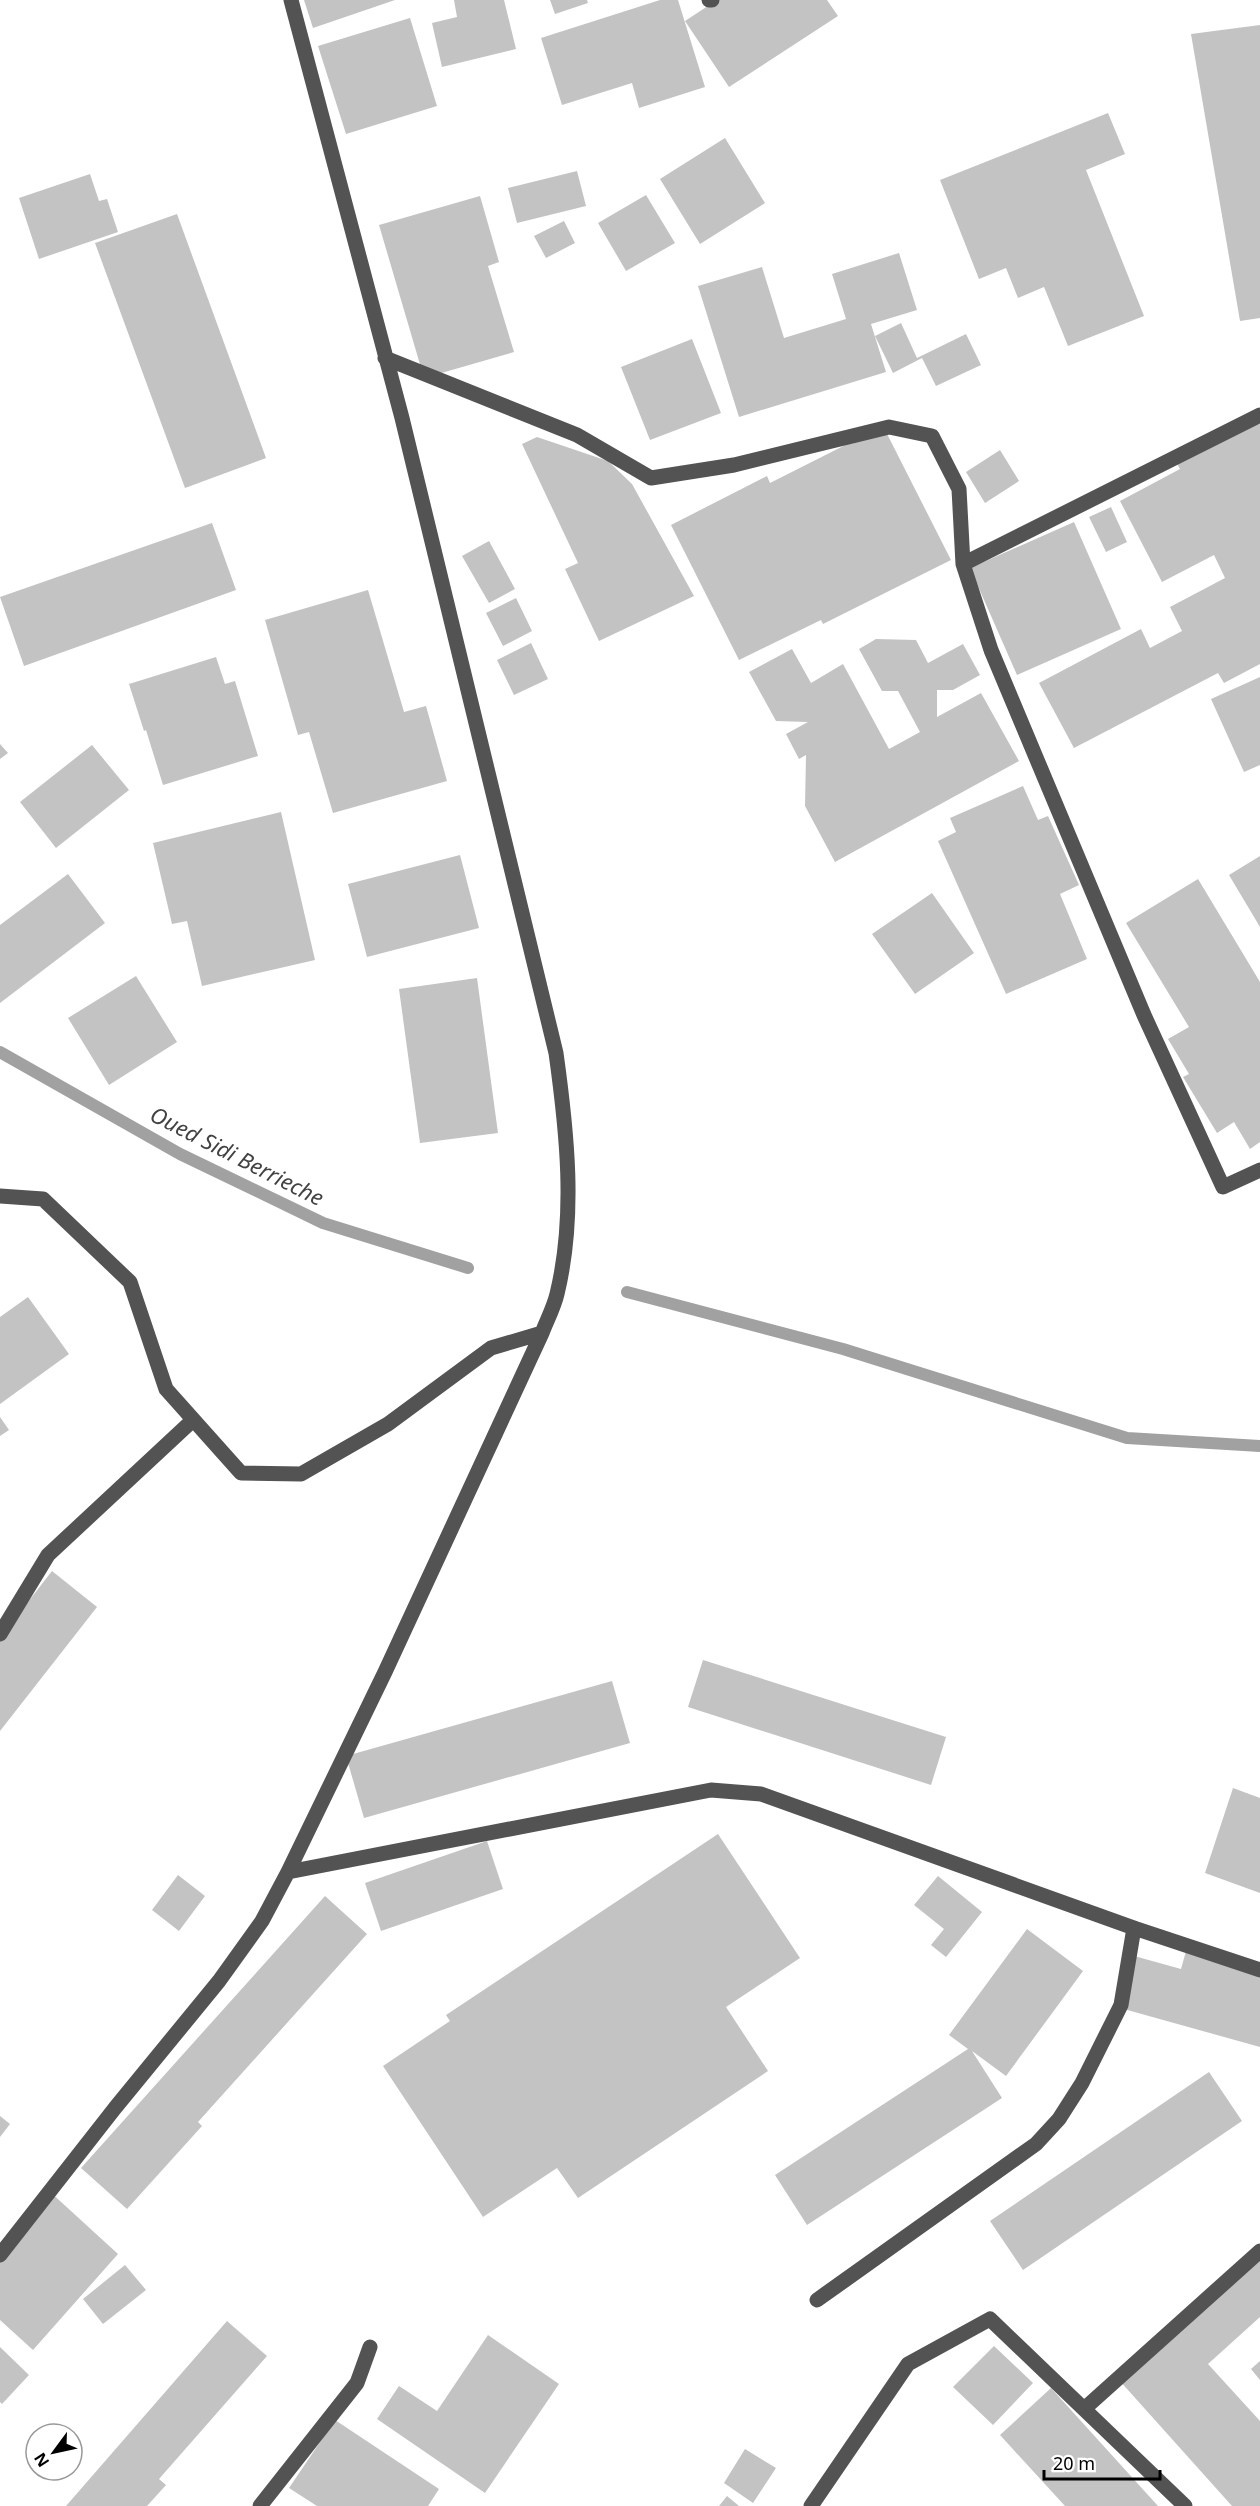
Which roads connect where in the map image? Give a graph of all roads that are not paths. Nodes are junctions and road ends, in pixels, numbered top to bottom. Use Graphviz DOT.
graph roads {
  1 [pos="291,0"];
  2 [pos="385,358"];
  3 [pos="1260,415"];
  4 [pos="963,564"];
  5 [pos="1260,1170"];
  6 [pos="0,1196"];
  7 [pos="542,1333"];
  8 [pos="193,1420"];
  9 [pos="0,1634"];
  10 [pos="288,1872"];
  11 [pos="1134,1928"];
  12 [pos="1260,1970"];
  13 [pos="1260,2251"];
  14 [pos="0,2255"];
  15 [pos="817,2300"];
  16 [pos="370,2347"];
  17 [pos="1084,2409"];
  18 [pos="260,2506"];
  19 [pos="811,2506"];
  20 [pos="1185,2506"];
  1 -- 2 [label="street"];
  2 -- 4 [label="street"];
  2 -- 7 [label="street"];
  3 -- 4 [label="street"];
  4 -- 5 [label="street"];
  6 -- 8 [label="street"];
  7 -- 8 [label="street"];
  7 -- 10 [label="street"];
  8 -- 9 [label="street"];
  10 -- 11 [label="street"];
  10 -- 14 [label="street"];
  11 -- 12 [label="street"];
  11 -- 15 [label="street"];
  13 -- 17 [label="street"];
  16 -- 18 [label="street"];
  17 -- 19 [label="street"];
  17 -- 20 [label="street"];
}
